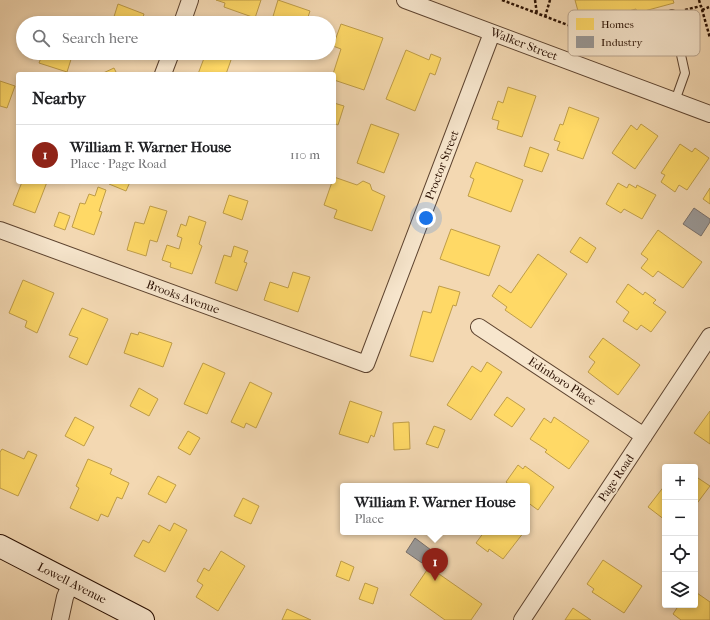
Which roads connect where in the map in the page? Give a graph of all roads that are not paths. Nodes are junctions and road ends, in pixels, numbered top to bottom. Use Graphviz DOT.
graph roads {
  1 [pos="190,0"];
  2 [pos="405,0"];
  3 [pos="184,16"];
  4 [pos="492,32"];
  5 [pos="682,56"];
  6 [pos="168,60"];
  7 [pos="164,72"];
  8 [pos="675,101"];
  9 [pos="710,114"];
  10 [pos="0,230"];
  11 [pos="479,327"];
  12 [pos="710,336"];
  13 [pos="366,364"];
  14 [pos="644,436"];
  15 [pos="0,546"];
  16 [pos="71,583"];
  17 [pos="60,620"];
  18 [pos="143,620"];
  19 [pos="522,620"];
  1 -- 3 [label="street"];
  2 -- 4 [label="street, Walker Street"];
  4 -- 8 [label="street, Walker Street"];
  4 -- 13 [label="street, Proctor Street"];
  5 -- 8 [label="lane"];
  6 -- 7 [label="street"];
  8 -- 9 [label="street, Walker Street"];
  10 -- 13 [label="street, Brooks Avenue"];
  11 -- 14 [label="street, Edinboro Place"];
  12 -- 14 [label="street, Page Road"];
  14 -- 19 [label="street, Page Road"];
  15 -- 16 [label="street, Lowell Avenue"];
  16 -- 17 [label="street"];
  16 -- 18 [label="street, Lowell Avenue"];
}
